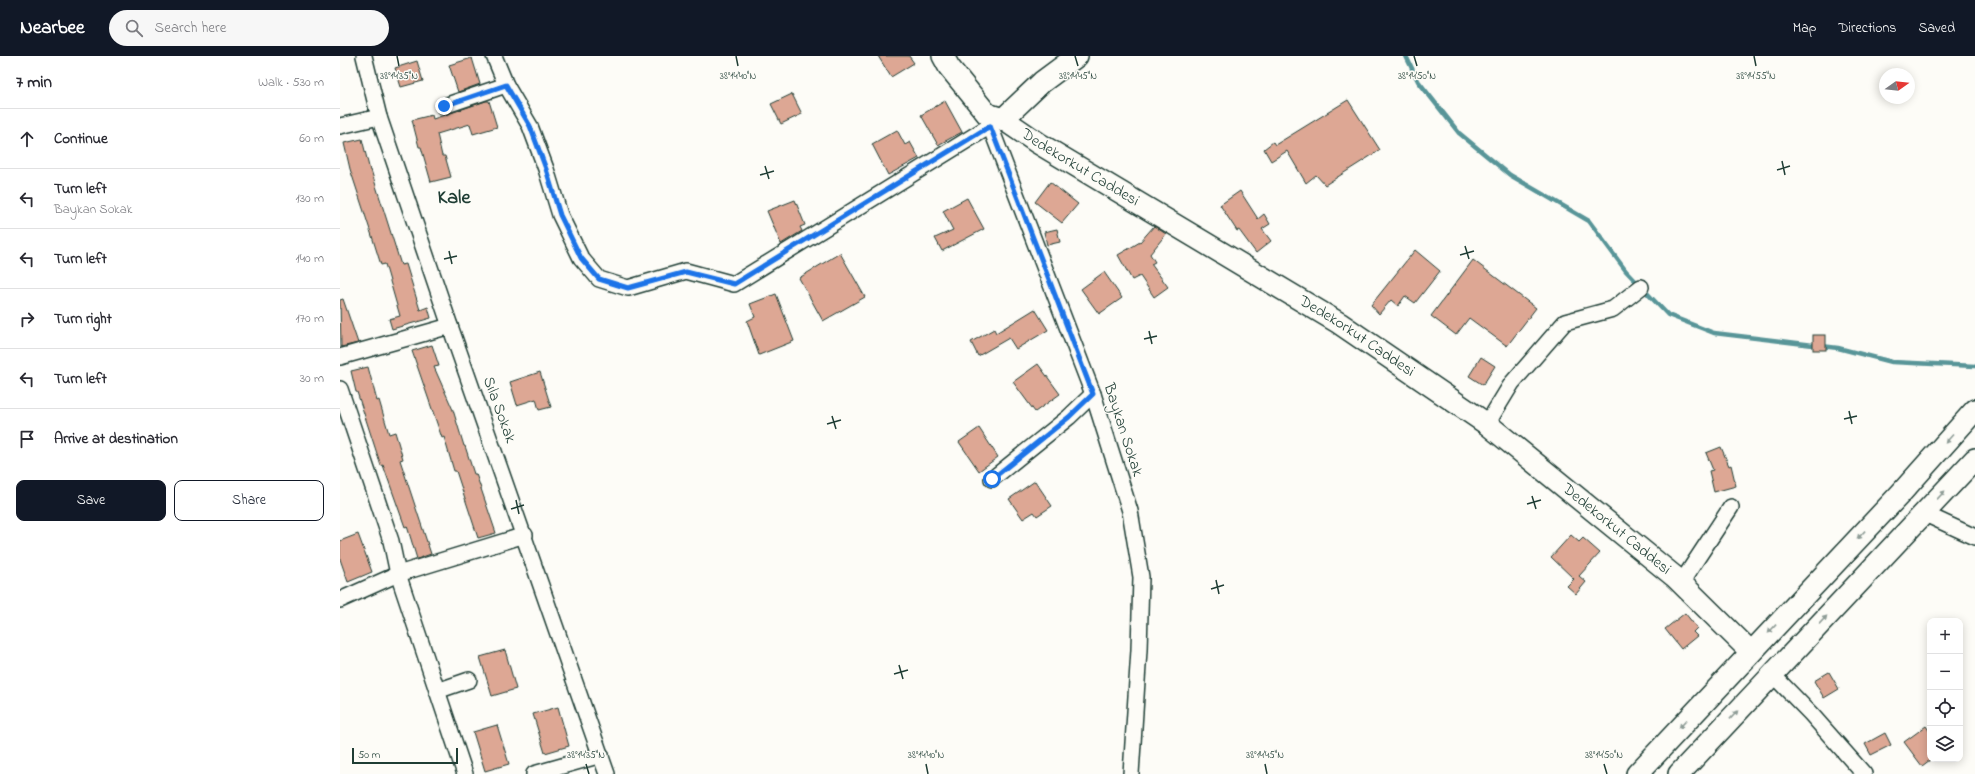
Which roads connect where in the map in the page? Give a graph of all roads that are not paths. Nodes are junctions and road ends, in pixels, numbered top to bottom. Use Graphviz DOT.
graph roads {
  1 [pos="364,56"];
  2 [pos="494,56"];
  3 [pos="943,56"];
  4 [pos="1077,56"];
  5 [pos="506,85"];
  6 [pos="444,106"];
  7 [pos="379,117"];
  8 [pos="993,120"];
  9 [pos="340,126"];
  10 [pos="1641,287"];
  11 [pos="450,326"];
  12 [pos="340,358"];
  13 [pos="340,389"];
  14 [pos="1093,394"];
  15 [pos="1975,410"];
  16 [pos="1487,424"];
  17 [pos="1975,459"];
  18 [pos="992,479"];
  19 [pos="1731,507"];
  20 [pos="1923,513"];
  21 [pos="524,535"];
  22 [pos="1975,537"];
  23 [pos="398,574"];
  24 [pos="1681,583"];
  25 [pos="340,600"];
  26 [pos="1751,652"];
  27 [pos="1773,675"];
  28 [pos="469,680"];
  29 [pos="437,691"];
  30 [pos="601,755"];
  31 [pos="465,774"];
  32 [pos="534,774"];
  33 [pos="608,774"];
  34 [pos="1131,774"];
  35 [pos="1637,774"];
  36 [pos="1679,774"];
  37 [pos="1864,774"];
  1 -- 7 [label="street, Sıla Sokak"];
  2 -- 5 [label="street"];
  3 -- 8 [label="street, Dedekorkut Caddesi"];
  4 -- 8 [label="street"];
  5 -- 6 [label="street"];
  5 -- 8 [label="street"];
  7 -- 9 [label="street"];
  7 -- 11 [label="street, Sıla Sokak"];
  8 -- 14 [label="street, Baykan Sokak"];
  8 -- 16 [label="street, Dedekorkut Caddesi"];
  10 -- 16 [label="street"];
  11 -- 12 [label="street"];
  11 -- 21 [label="street, Sıla Sokak"];
  13 -- 23 [label="street"];
  14 -- 18 [label="street"];
  14 -- 34 [label="street, Baykan Sokak"];
  15 -- 26 [label="street, one-way"];
  16 -- 24 [label="street, Dedekorkut Caddesi"];
  20 -- 17 [label="street, one-way"];
  19 -- 24 [label="street"];
  20 -- 22 [label="street"];
  27 -- 20 [label="street, one-way"];
  21 -- 23 [label="street"];
  21 -- 30 [label="street, Sıla Sokak"];
  23 -- 25 [label="street"];
  23 -- 29 [label="street"];
  24 -- 26 [label="street, Dedekorkut Caddesi"];
  26 -- 35 [label="street, one-way"];
  36 -- 27 [label="street, one-way"];
  27 -- 37 [label="street"];
  28 -- 29 [label="street"];
  29 -- 31 [label="street"];
  30 -- 32 [label="street"];
  30 -- 33 [label="street, Sıla Sokak"];
}
